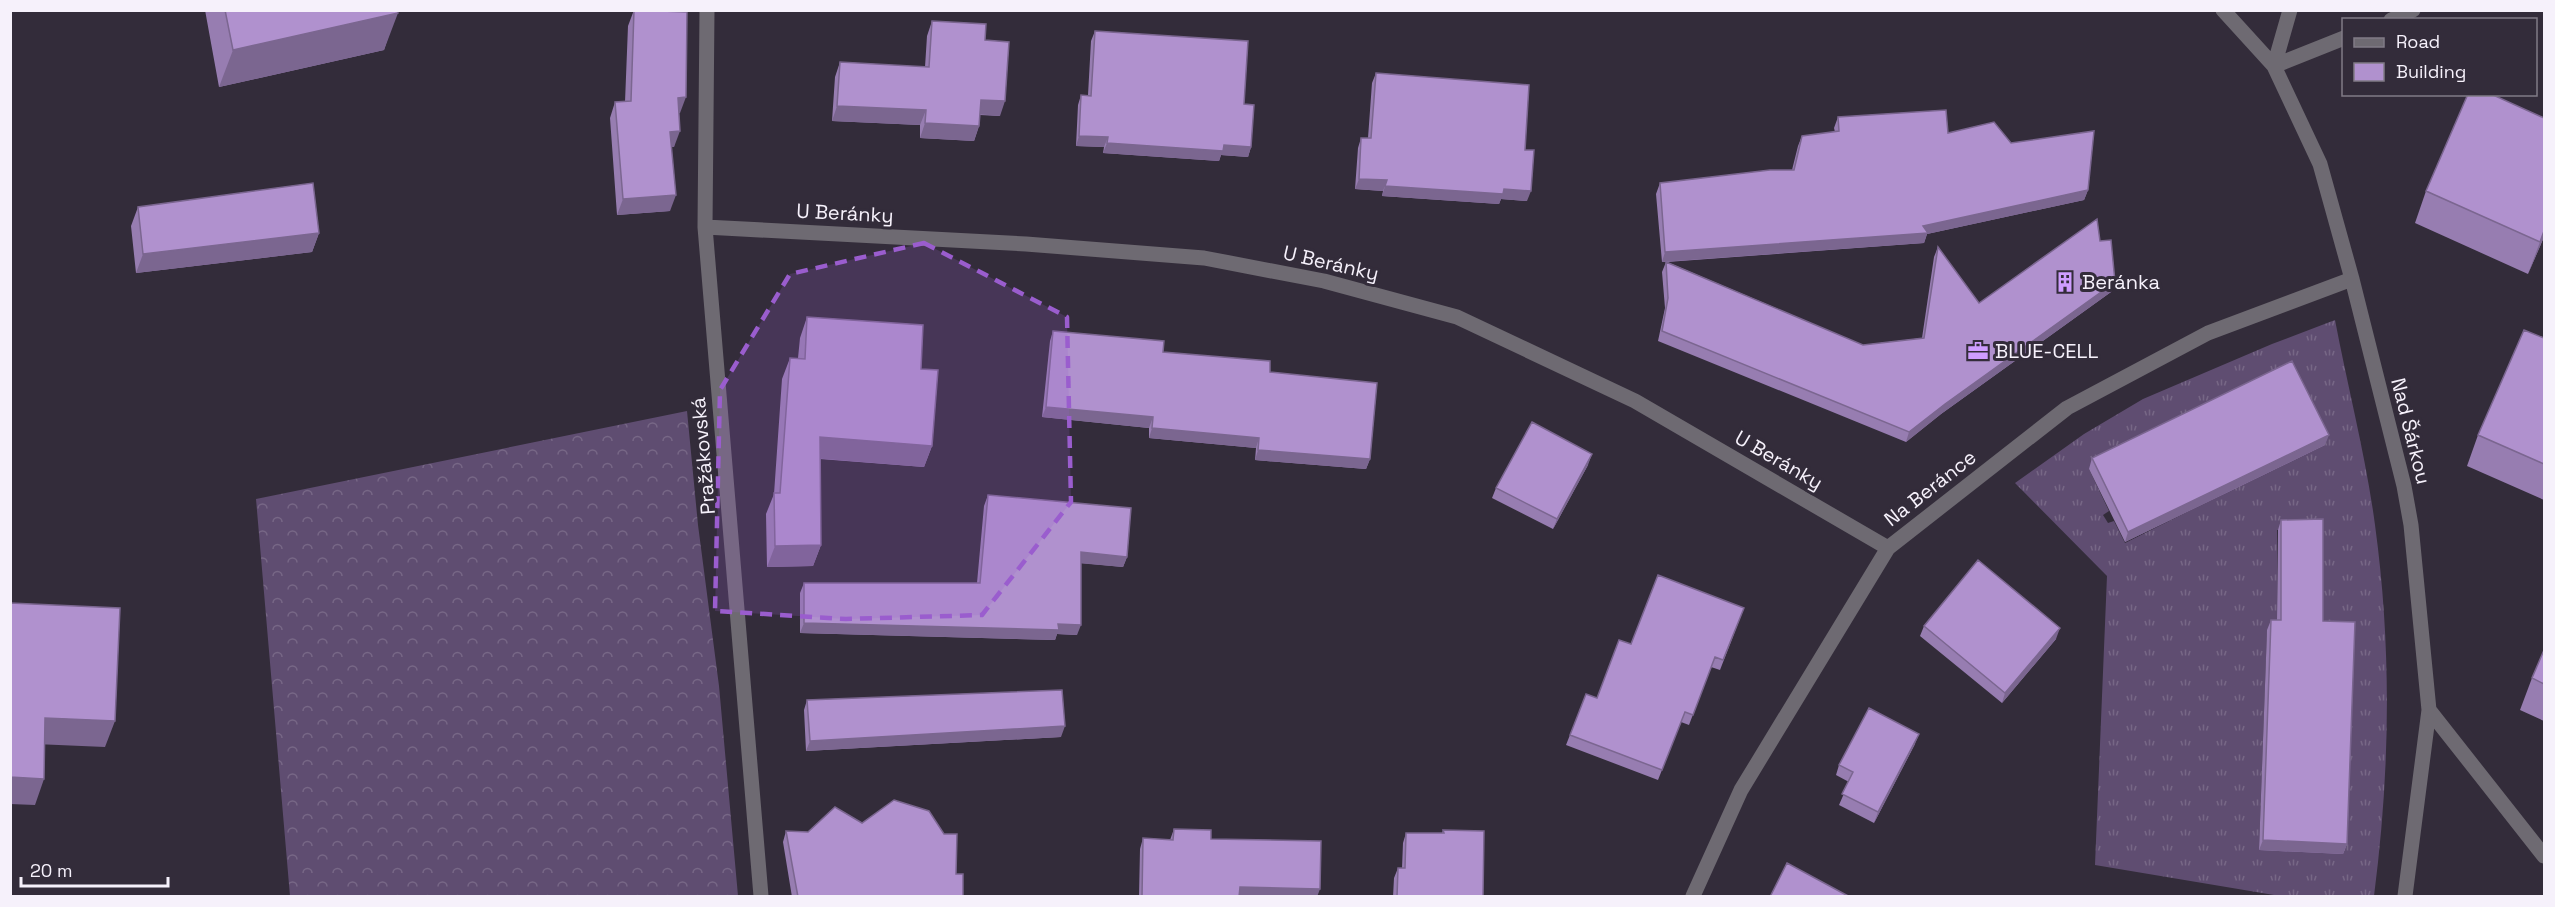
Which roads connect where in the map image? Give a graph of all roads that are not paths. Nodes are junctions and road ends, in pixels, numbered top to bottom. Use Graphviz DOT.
graph roads {
  1 [pos="707,10"];
  2 [pos="2223,10"];
  3 [pos="2290,10"];
  4 [pos="2413,10"];
  5 [pos="2395,18"];
  6 [pos="2342,38"];
  7 [pos="2274,66"];
  8 [pos="705,227"];
  9 [pos="2352,279"];
  10 [pos="1888,548"];
  11 [pos="2429,710"];
  12 [pos="2544,856"];
  13 [pos="761,897"];
  14 [pos="1693,897"];
  15 [pos="2405,897"];
  1 -- 8 [label="street, Pražákovská"];
  2 -- 7 [label="street, Nad Šárkou"];
  3 -- 7 [label="street"];
  4 -- 5 [label="street"];
  6 -- 7 [label="street"];
  7 -- 9 [label="street, Nad Šárkou"];
  8 -- 10 [label="street, U Beránky"];
  8 -- 13 [label="street, Pražákovská"];
  9 -- 10 [label="street, Na Beránce"];
  9 -- 11 [label="street, Nad Šárkou"];
  10 -- 14 [label="street, Na Beránce"];
  11 -- 12 [label="street"];
  11 -- 15 [label="street, Nad Šárkou"];
}
